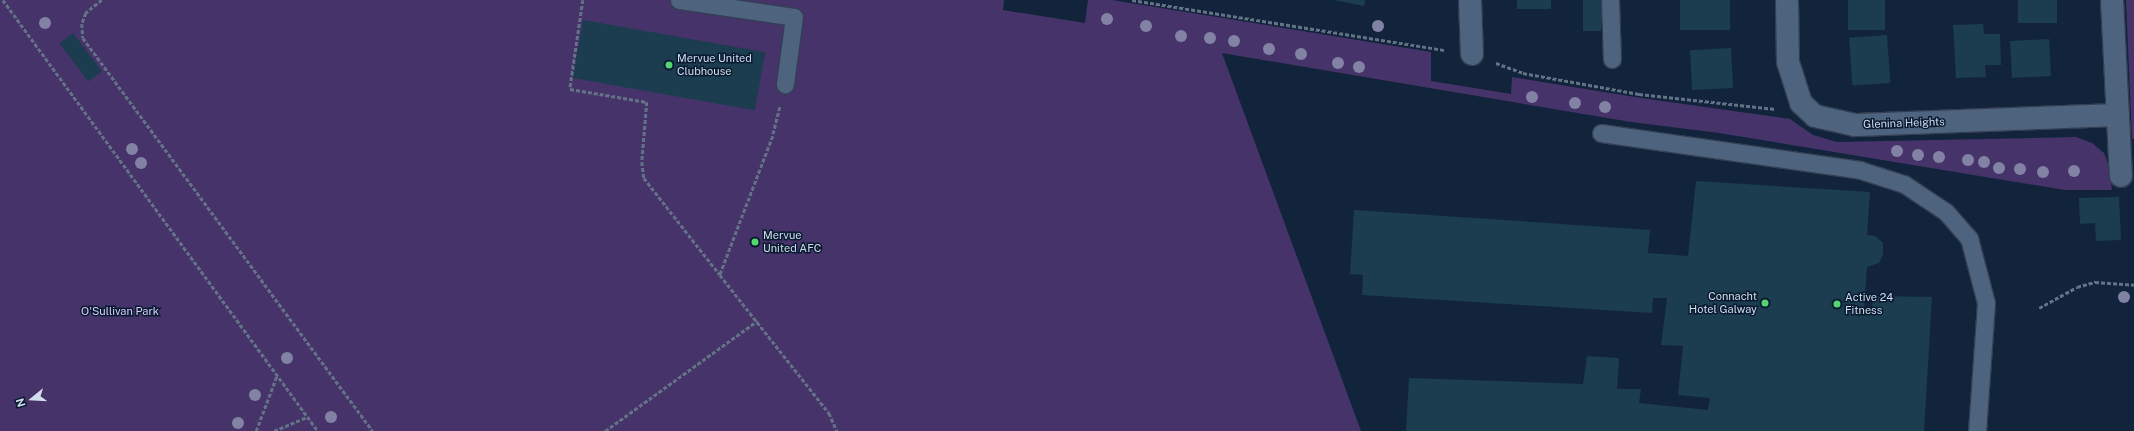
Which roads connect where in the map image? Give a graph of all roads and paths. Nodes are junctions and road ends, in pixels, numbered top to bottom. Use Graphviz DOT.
graph roads {
  1 [pos="3,0"];
  2 [pos="102,0"];
  3 [pos="584,0"];
  4 [pos="679,0"];
  5 [pos="1132,0"];
  6 [pos="1470,0"];
  7 [pos="1610,0"];
  8 [pos="1787,0"];
  9 [pos="2112,0"];
  10 [pos="1472,54"];
  11 [pos="1612,59"];
  12 [pos="785,84"];
  13 [pos="1801,103"];
  14 [pos="2118,116"];
  15 [pos="1601,134"];
  16 [pos="2121,176"];
  17 [pos="720,275"];
  18 [pos="2134,284"];
  19 [pos="2039,308"];
  20 [pos="757,321"];
  21 [pos="278,374"];
  22 [pos="307,416"];
  23 [pos="256,431"];
  24 [pos="274,431"];
  25 [pos="318,431"];
  26 [pos="373,431"];
  27 [pos="605,431"];
  28 [pos="837,431"];
  29 [pos="1977,431"];
  1 -- 21 [label="path"];
  2 -- 26 [label="path"];
  3 -- 17 [label="path"];
  4 -- 12 [label="lane"];
  5 -- 10 [label="path"];
  6 -- 10 [label="street"];
  7 -- 11 [label="lane"];
  8 -- 13 [label="street"];
  9 -- 14 [label="street"];
  10 -- 13 [label="path"];
  12 -- 17 [label="path"];
  13 -- 14 [label="street, Glenina Heights"];
  14 -- 16 [label="street"];
  15 -- 29 [label="lane"];
  17 -- 20 [label="path"];
  18 -- 19 [label="path"];
  20 -- 27 [label="path"];
  20 -- 28 [label="path"];
  21 -- 22 [label="path"];
  21 -- 23 [label="path"];
  22 -- 24 [label="path"];
  22 -- 25 [label="path"];
}
